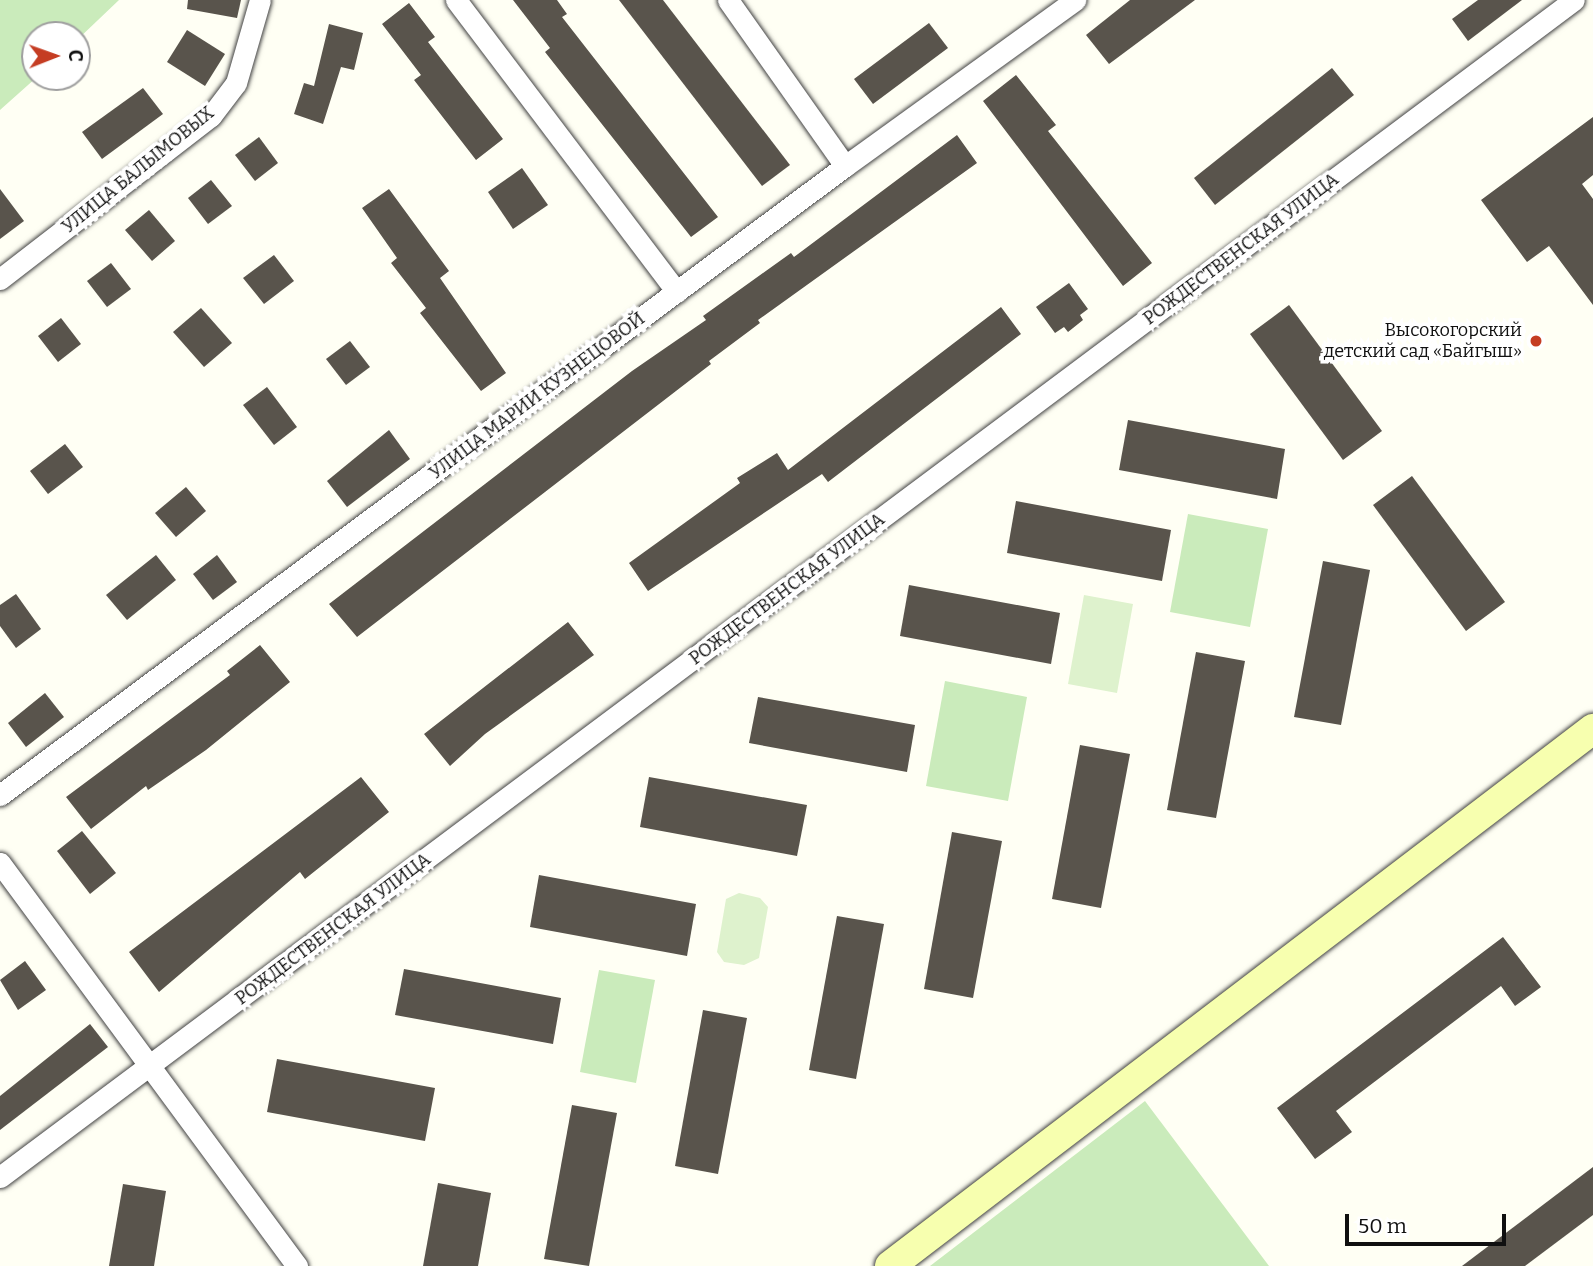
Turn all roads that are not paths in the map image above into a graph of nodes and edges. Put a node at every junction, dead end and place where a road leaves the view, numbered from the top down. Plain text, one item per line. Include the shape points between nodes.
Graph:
1 (260, 0) edge
2 (457, 0) edge
3 (729, 0) edge
4 (1075, 0) edge
5 (1574, 0) edge
6 (845, 166) junction
7 (0, 279) edge
8 (677, 292) junction
9 (1593, 729) edge
10 (0, 795) edge
11 (0, 863) edge
12 (149, 1066) junction
13 (0, 1177) edge
14 (297, 1266) edge
15 (890, 1266) edge

1 - 7 street, УЛИЦА БАЛЫМОВЫХ via 236,83 211,116
2 - 8 street
3 - 6 street
4 - 6 street, УЛИЦА МАРИИ КУЗНЕЦОВОЙ
5 - 12 street, РОЖДЕСТВЕНСКАЯ УЛИЦА
6 - 8 street, УЛИЦА МАРИИ КУЗНЕЦОВОЙ
8 - 10 street, УЛИЦА МАРИИ КУЗНЕЦОВОЙ
9 - 15 street
11 - 12 street
12 - 13 street, РОЖДЕСТВЕНСКАЯ УЛИЦА
12 - 14 street

